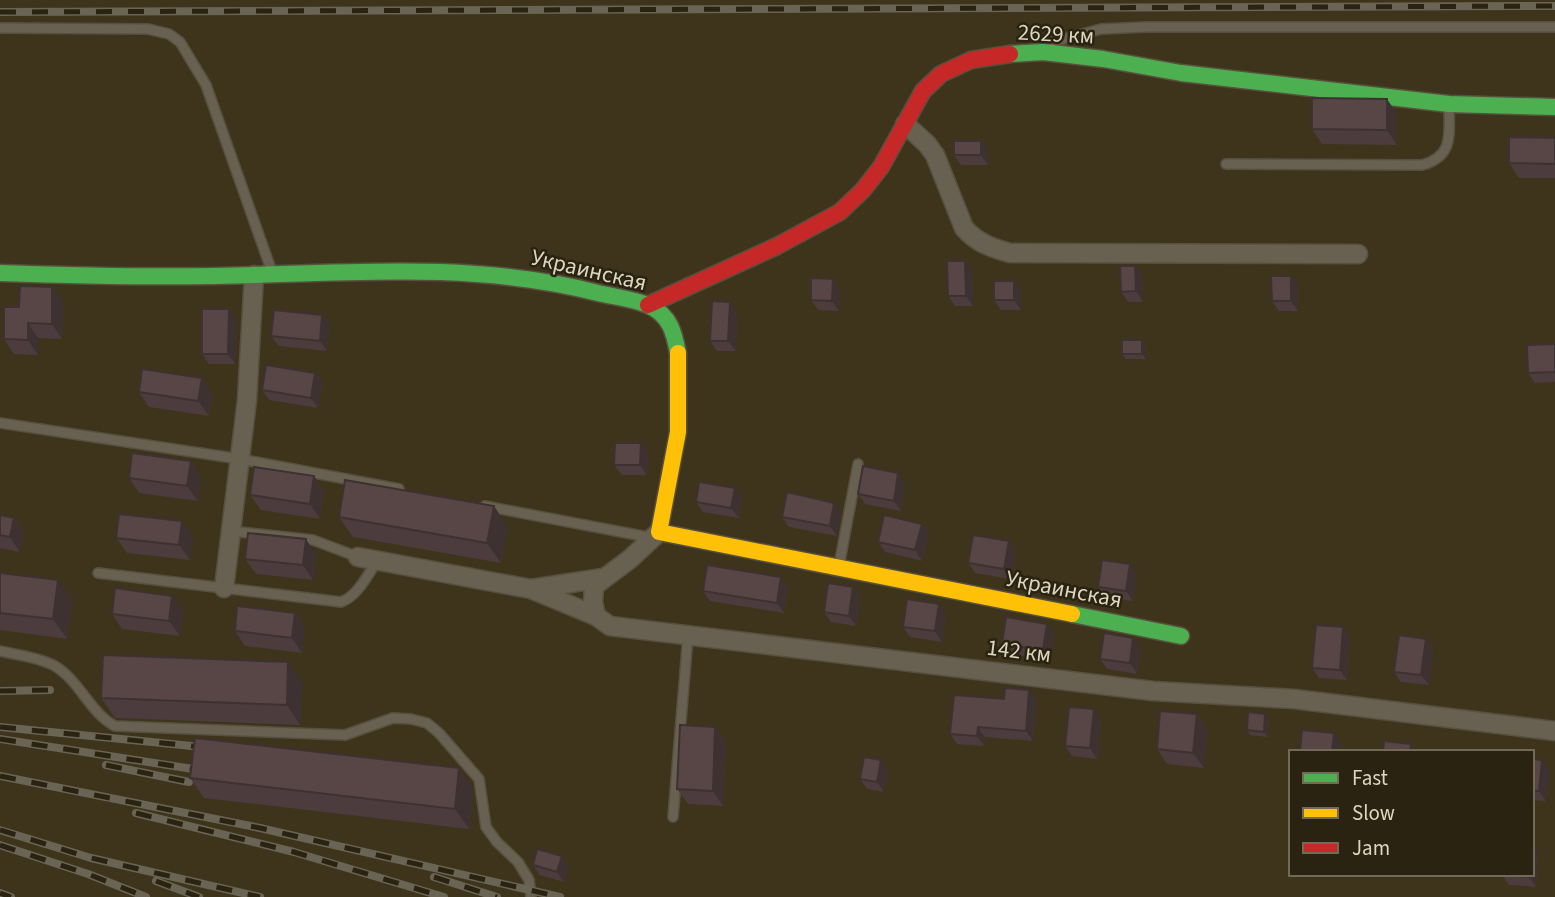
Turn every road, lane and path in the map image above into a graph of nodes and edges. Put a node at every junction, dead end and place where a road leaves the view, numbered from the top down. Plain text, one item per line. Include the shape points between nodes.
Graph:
1 (1555, 27) edge
2 (0, 28) edge
3 (1006, 54) junction
4 (1449, 104) junction
5 (1555, 107) edge
6 (905, 124) junction
7 (1226, 164) dead end
8 (1358, 254) dead end
9 (0, 273) edge
10 (273, 274) junction
11 (254, 275) junction
12 (648, 305) junction
13 (0, 423) edge
14 (240, 459) junction
15 (858, 464) dead end
16 (413, 492) edge
17 (480, 505) edge
18 (231, 531) junction
19 (656, 535) junction
20 (358, 557) joint
21 (377, 561) junction
22 (839, 568) junction
23 (98, 573) dead end
24 (603, 578) junction
25 (224, 588) junction
26 (531, 589) junction
27 (596, 616) junction
28 (688, 636) junction
29 (1181, 636) dead end
30 (0, 651) edge
31 (1555, 731) edge
32 (673, 817) dead end
33 (531, 897) edge

1 - 3 lane via 1101,29
2 - 10 lane via 148,29 180,42 206,85
3 - 4 street, 2629 км via 1091,57 1181,73
3 - 6 street, 2629 км via 971,60 941,74 923,91
4 - 5 street, 2629 км
4 - 7 lane via 1447,149 1441,157 1422,165
6 - 8 street via 935,155 964,228 988,246 1010,253
6 - 12 street, 2629 км via 881,167 840,212
9 - 11 street, Украинская
10 - 11 street, Украинская
10 - 12 street, Украинская via 346,270 496,274 568,285
11 - 14 street
12 - 19 street, Украинская via 672,326 678,353 678,432
13 - 14 lane
14 - 16 lane
14 - 18 street
15 - 22 lane
17 - 19 lane
18 - 20 lane via 313,540
18 - 25 street
19 - 22 street, Украинская
19 - 24 street
20 - 21 street
21 - 25 lane via 355,593 341,601
21 - 26 street
22 - 29 street, Украинская
23 - 25 lane
24 - 26 street
24 - 27 street via 594,586
26 - 27 street, 142 км
27 - 28 street, 142 км via 610,626
28 - 31 street, 142 км via 1153,691 1294,699
28 - 32 lane
30 - 33 lane via 53,665 115,726 345,735 393,718 428,723 479,779 486,827 518,862 529,880

